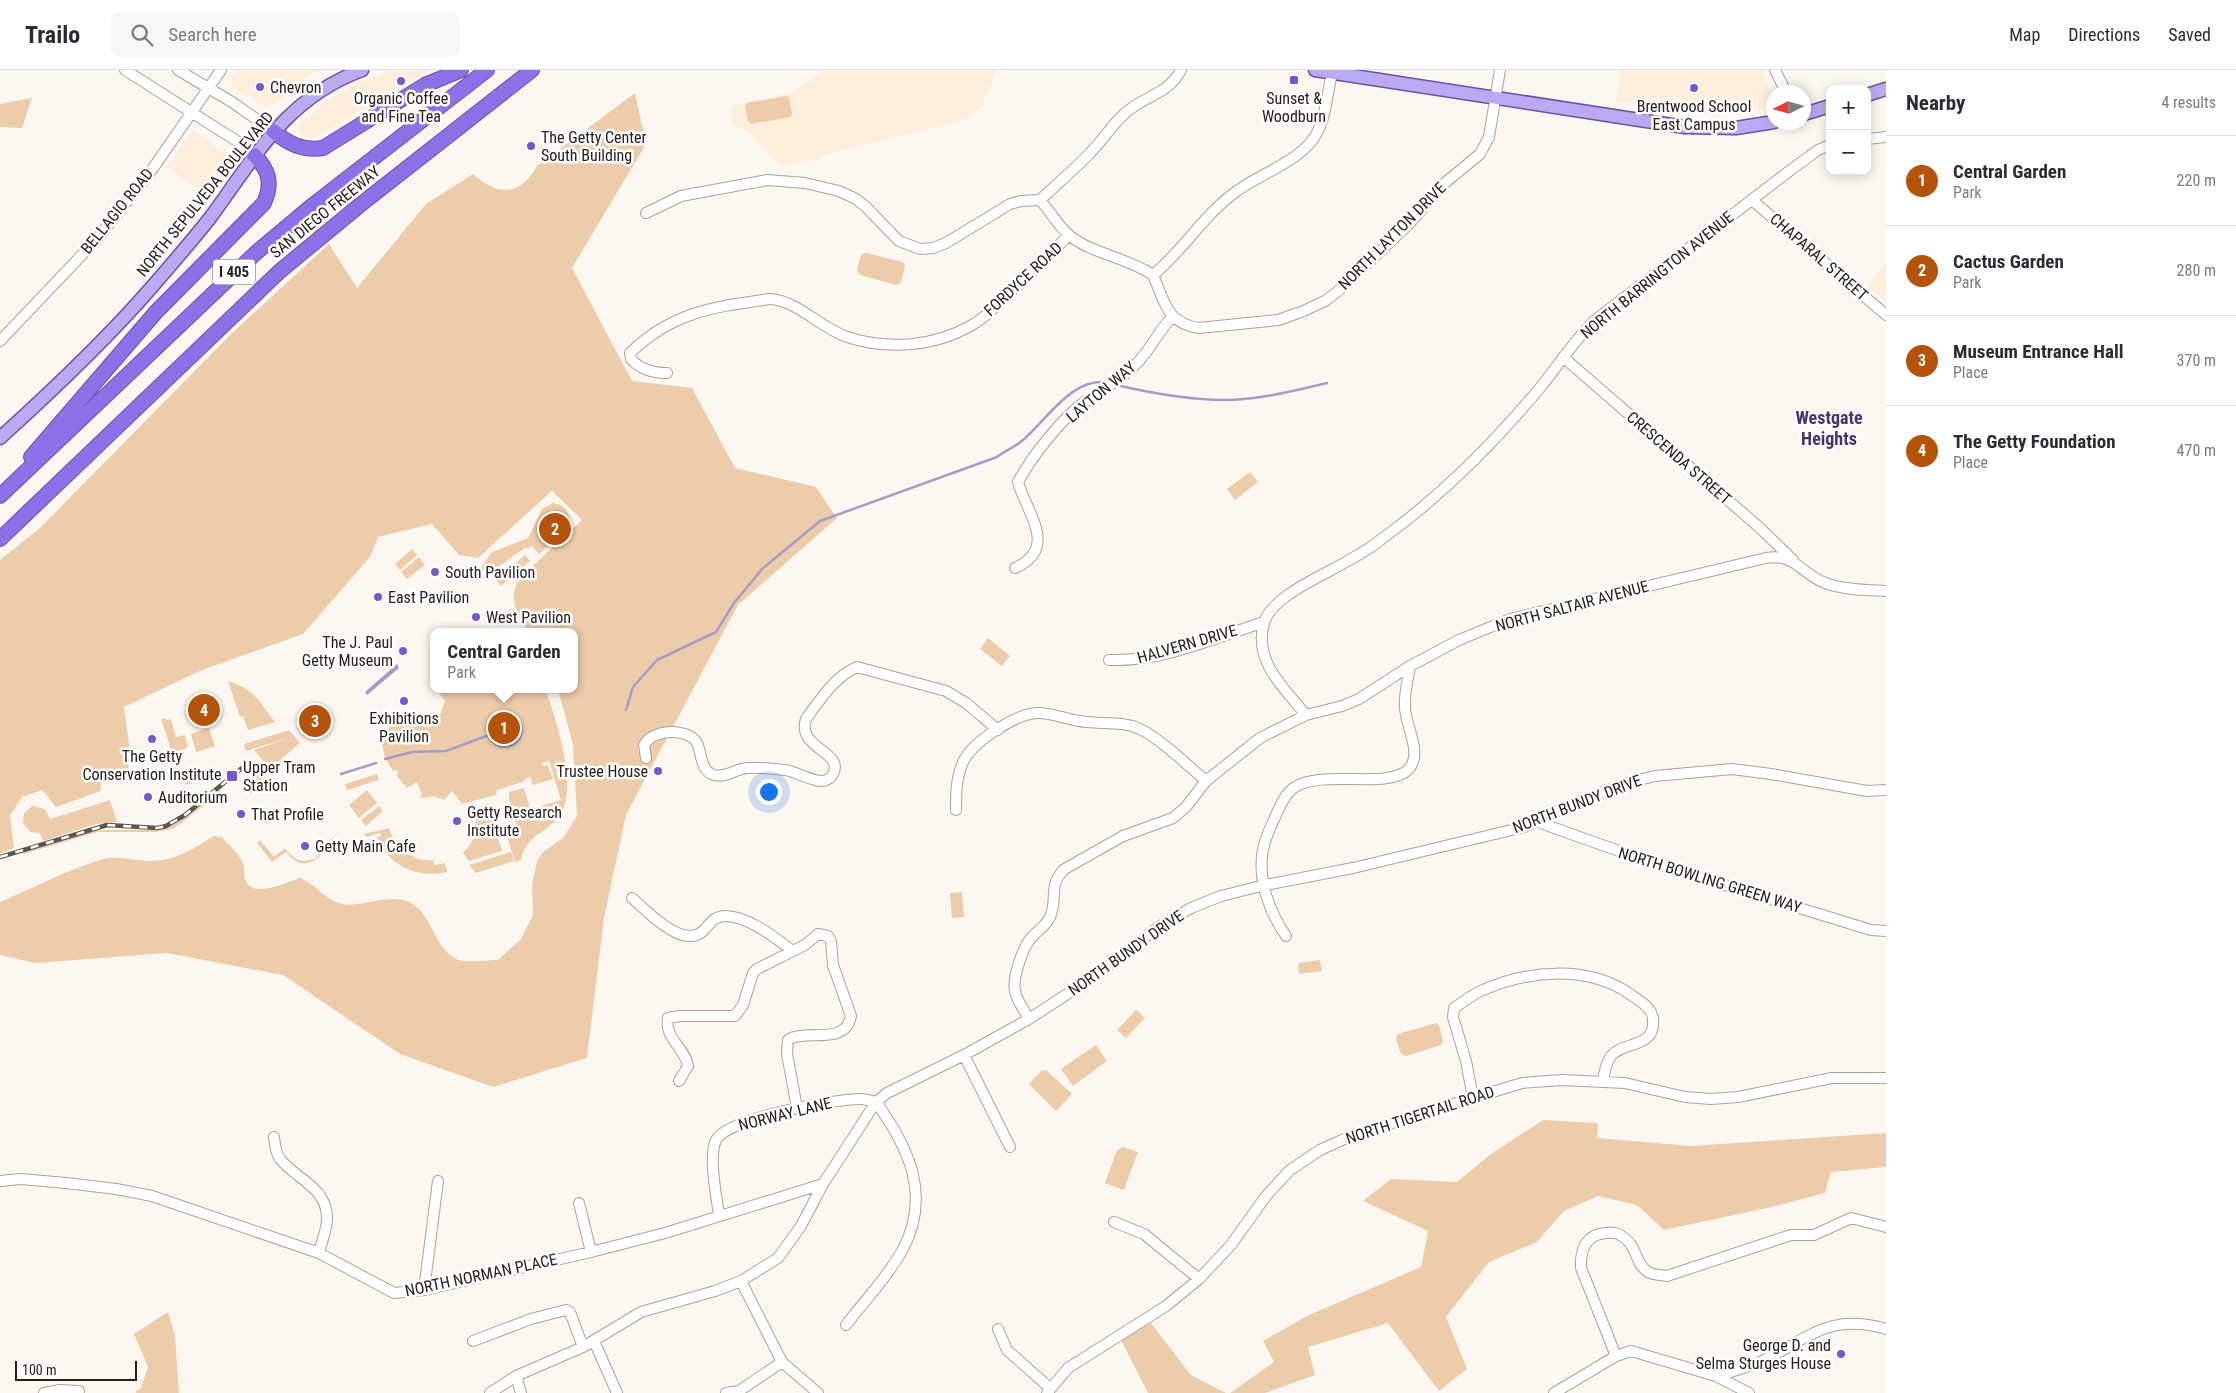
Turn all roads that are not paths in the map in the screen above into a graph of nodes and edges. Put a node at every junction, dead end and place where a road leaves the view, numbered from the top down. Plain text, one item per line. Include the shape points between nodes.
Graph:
1 (125, 70) edge
2 (178, 70) edge
3 (221, 70) edge
4 (362, 70) edge
5 (460, 70) edge
6 (487, 70) edge
7 (519, 70) edge
8 (532, 70) edge
9 (1181, 70) edge
10 (1315, 70) edge
11 (1500, 70) edge
12 (1775, 70) edge
13 (1333, 72) edge
14 (1782, 85) edge
15 (208, 87) junction
16 (1886, 89) edge
17 (1871, 94) edge
18 (1495, 98) junction
19 (1826, 107) edge
20 (191, 111) junction
21 (1811, 112) edge
22 (1766, 123) edge
23 (273, 131) junction
24 (1886, 137) edge
25 (1871, 139) edge
26 (1826, 147) edge
27 (254, 155) junction
28 (1040, 200) junction
29 (1752, 200) junction
30 (646, 214) dead end
31 (1069, 236) junction
32 (1154, 275) junction
33 (1886, 315) edge
34 (1172, 316) junction
35 (0, 341) edge
36 (1563, 357) junction
37 (667, 373) dead end
38 (0, 438) edge
39 (0, 492) edge
40 (0, 496) edge
41 (0, 528) edge
42 (0, 539) edge
43 (1794, 561) junction
44 (1015, 568) dead end
45 (1886, 591) edge
46 (1264, 622) junction
47 (1109, 660) dead end
48 (1410, 666) junction
49 (1306, 715) junction
50 (998, 730) junction
51 (646, 758) dead end
52 (1206, 781) junction
53 (1886, 790) edge
54 (956, 810) dead end
55 (1536, 821) junction
56 (1265, 885) junction
57 (632, 898) dead end
58 (1886, 931) edge
59 (1286, 936) dead end
60 (793, 952) junction
61 (1028, 1019) junction
62 (964, 1055) junction
63 (1886, 1078) edge
64 (679, 1081) dead end
65 (1603, 1082) junction
66 (1473, 1098) junction
67 (876, 1102) junction
68 (796, 1108) junction
69 (274, 1136) dead end
70 (1010, 1147) dead end
71 (0, 1181) edge
72 (438, 1181) dead end
73 (822, 1184) junction
74 (579, 1203) dead end
75 (720, 1216) junction
76 (1114, 1222) dead end
77 (1886, 1227) edge
78 (591, 1252) junction
79 (318, 1254) junction
80 (1199, 1279) junction
81 (741, 1281) junction
82 (424, 1290) junction
83 (846, 1325) dead end
84 (998, 1329) dead end
85 (1886, 1329) edge
86 (594, 1340) junction
87 (473, 1341) dead end
88 (583, 1347) junction
89 (1616, 1356) junction
90 (782, 1362) junction
91 (516, 1376) junction
92 (1716, 1376) junction
93 (1567, 1389) edge
94 (1049, 1390) edge
95 (79, 1391) dead end
96 (44, 1393) edge
97 (490, 1393) edge
98 (521, 1393) edge
99 (617, 1393) edge
100 (726, 1393) edge
101 (818, 1393) edge
102 (1554, 1393) edge
103 (1749, 1393) edge

1 - 20 street
2 - 15 street
3 - 15 street, BELLAGIO ROAD
4 - 23 main road, NORTH SEPULVEDA BOULEVARD via 314,95
5 - 23 highway via 424,85 323,148 298,147
6 - 40 highway, SAN DIEGO FREEWAY / I 405 via 258,251
7 - 41 highway via 262,276
8 - 42 highway, SAN DIEGO FREEWAY / I 405 via 280,271
9 - 28 street via 1163,91 1124,114 1091,152
10 - 13 main road
11 - 18 street, NORTH LAYTON DRIVE
12 - 14 street
13 - 18 main road
13 - 32 street via 1316,134 1283,165 1238,190 1215,208
15 - 20 street, BELLAGIO ROAD
15 - 23 street
16 - 17 main road
18 - 22 main road via 1701,128 1736,128
18 - 34 street, NORTH LAYTON DRIVE via 1489,137 1480,154 1446,182 1372,260 1325,300 1278,320 1244,325 1199,328 1187,326
19 - 21 main road
20 - 27 street
20 - 35 street, BELLAGIO ROAD via 149,174 97,239
23 - 27 main road, NORTH SEPULVEDA BOULEVARD
24 - 25 street
26 - 29 street, NORTH BARRINGTON AVENUE
27 - 38 main road, NORTH SEPULVEDA BOULEVARD via 210,217 110,334
27 - 39 highway via 269,177 268,195 258,211 156,312
28 - 30 street via 1010,204 946,243 920,249 899,241 856,199 832,188 805,183 767,180 688,194
28 - 31 street
29 - 33 street, CHAPARAL STREET
29 - 36 street, NORTH BARRINGTON AVENUE via 1594,321
31 - 32 street
31 - 37 street, FORDYCE ROAD via 994,309 972,325 940,339 895,346 872,344 827,329 788,303 770,299 692,313 652,335 630,353 631,359 640,366 656,373
32 - 34 street via 1163,303
34 - 44 street, LAYTON WAY via 1138,362 1117,382 1085,401 1022,473 1018,482 1038,530 1038,543 1028,562
36 - 43 street, CRESCENDA STREET
36 - 46 street, NORTH BARRINGTON AVENUE via 1513,419 1462,472 1383,538 1283,599
43 - 45 street via 1827,584
43 - 48 street, NORTH SALTAIR AVENUE via 1766,558 1510,619 1459,640
46 - 47 street, HALVERN DRIVE via 1174,651 1126,661
46 - 49 street via 1261,638 1267,666
48 - 49 street, NORTH SALTAIR AVENUE via 1358,699
48 - 56 street via 1404,705 1414,745 1410,768 1400,776 1387,779 1333,779 1294,787 1282,801 1262,851
49 - 52 street, NORTH SALTAIR AVENUE via 1260,738
50 - 51 street via 961,699 946,691 857,667 834,683 804,725 804,733 809,740 833,761 833,775 828,779 821,781 792,771 753,768 719,776 711,774 702,763 698,745 685,734 651,738 644,745
50 - 52 street via 1016,719 1040,713 1073,721 1124,724 1152,737
50 - 54 street via 964,760 956,791
52 - 61 street, NORTH SALTAIR AVENUE via 1173,818 1124,836 1063,870 1056,878 1049,919 1027,942 1016,976 1015,992
53 - 55 street, NORTH BUNDY DRIVE via 1867,791 1732,770 1664,775 1623,784
55 - 56 street, NORTH BUNDY DRIVE via 1524,827 1354,868
55 - 58 street, NORTH BOWLING GREEN WAY via 1590,842 1774,900 1871,930
56 - 59 street via 1270,908
56 - 61 street, NORTH BUNDY DRIVE via 1221,896 1191,908 1157,928 1098,974
57 - 60 street via 668,928 685,937 695,936 715,918 725,916 751,924
60 - 64 street via 753,973 743,1005 735,1016 668,1018 667,1032 687,1059 688,1066
60 - 68 street via 813,936 824,934 831,941 833,965 851,1016 850,1024 832,1035 801,1035 788,1040 787,1054
61 - 62 street, NORTH BUNDY DRIVE
62 - 67 street, NORTH BUNDY DRIVE via 887,1093
62 - 70 street
63 - 65 street, NORTH TIGERTAIL ROAD via 1832,1078 1711,1100 1625,1083
65 - 66 street, NORTH TIGERTAIL ROAD via 1562,1080 1522,1083
65 - 66 street via 1611,1055 1643,1042 1650,1032 1653,1019 1648,1007 1624,990 1582,976 1534,974 1482,990 1454,1008 1453,1017
66 - 80 street, NORTH TIGERTAIL ROAD via 1353,1135 1320,1150 1290,1170 1266,1196 1231,1246
67 - 68 street, NORWAY LANE via 863,1098
67 - 73 street, NORTH BUNDY DRIVE
67 - 83 street via 904,1144 912,1167 916,1192 914,1215 902,1250
68 - 75 street, NORWAY LANE via 720,1133 713,1154
69 - 79 street via 279,1158 318,1192 325,1206 327,1220
71 - 79 street, NORTH NORMAN PLACE via 21,1179 66,1183 152,1196
72 - 82 street
73 - 75 street, NORTH NORMAN PLACE
73 - 81 street, NORTH BUNDY DRIVE via 800,1226 778,1258
74 - 78 street
75 - 78 street, NORTH NORMAN PLACE
76 - 80 street via 1144,1234
77 - 89 street via 1851,1218 1814,1235 1790,1235 1667,1276 1649,1273 1639,1262 1630,1241 1615,1232 1598,1233 1586,1241 1580,1254 1581,1268
78 - 82 street, NORTH NORMAN PLACE
79 - 82 street, NORTH NORMAN PLACE via 394,1293
80 - 94 street, NORTH TIGERTAIL ROAD via 1166,1306 1068,1368
81 - 86 street, NORTH BUNDY DRIVE via 641,1312
81 - 90 street
84 - 94 street via 1007,1350
85 - 92 street via 1860,1323 1837,1323 1759,1363
86 - 88 street, NORTH BUNDY DRIVE
86 - 99 street
87 - 88 street via 530,1319 566,1310 570,1312
88 - 91 street, NORTH BUNDY DRIVE
89 - 92 street via 1631,1351
89 - 93 street
90 - 100 street via 739,1391
90 - 101 street
91 - 97 street, NORTH BUNDY DRIVE
91 - 98 street
92 - 103 street
93 - 102 street
95 - 96 street

